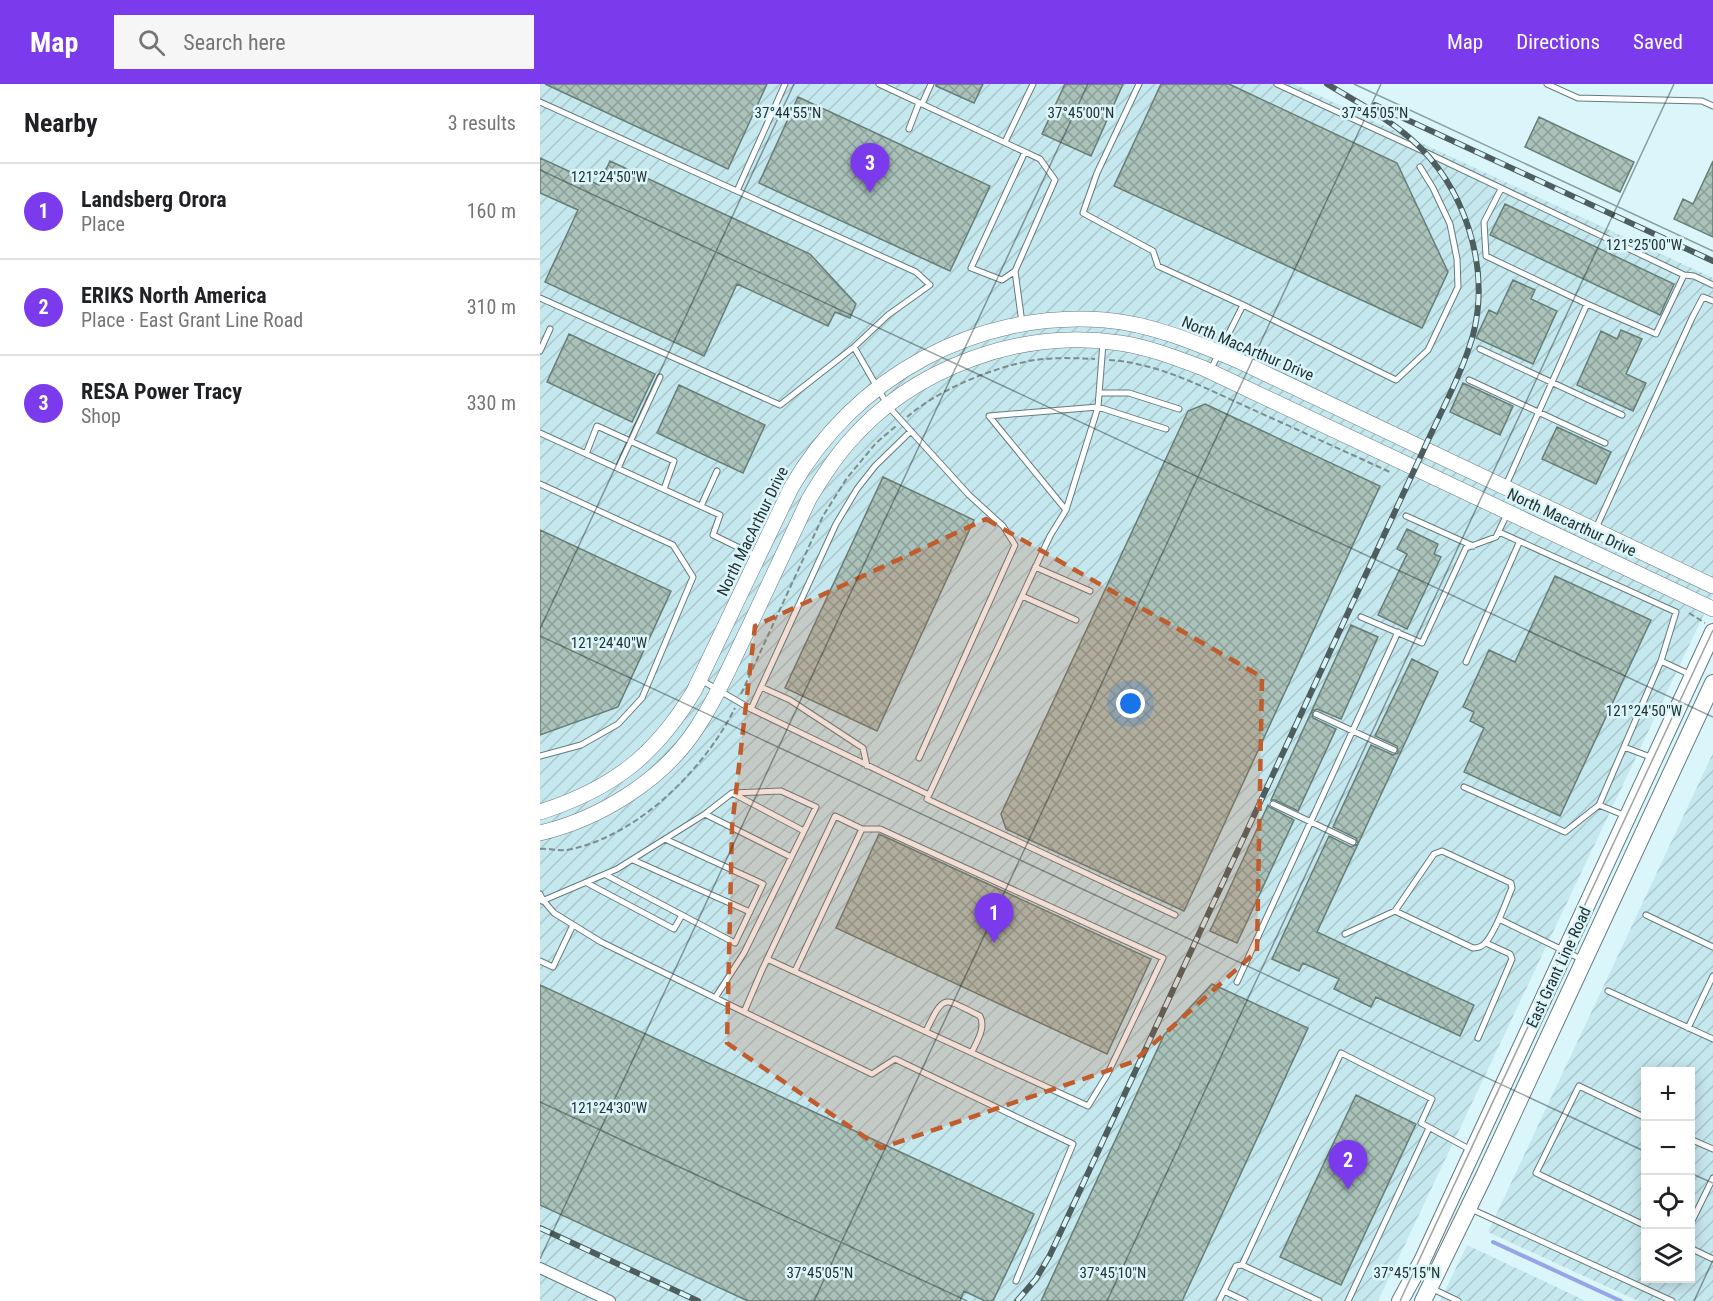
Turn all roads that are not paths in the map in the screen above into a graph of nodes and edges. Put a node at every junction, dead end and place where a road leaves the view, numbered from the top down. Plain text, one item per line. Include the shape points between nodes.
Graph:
1 (785, 84) edge
2 (879, 84) edge
3 (931, 84) edge
4 (1033, 84) edge
5 (1139, 84) edge
6 (1276, 84) edge
7 (1546, 84) edge
8 (540, 102) edge
9 (921, 103) junction
10 (1713, 106) edge
11 (909, 129) dead end
12 (1005, 142) junction
13 (1025, 152) junction
14 (1420, 167) dead end
15 (1501, 189) junction
16 (737, 191) junction
17 (1015, 271) junction
18 (1684, 275) junction
19 (1713, 285) edge
20 (540, 298) edge
21 (1713, 301) edge
22 (1587, 304) junction
23 (1243, 305) junction
24 (1023, 324) junction
25 (550, 329) dead end
26 (1103, 342) junction
27 (854, 347) junction
28 (1480, 349) dead end
29 (540, 351) edge
30 (1220, 353) junction
31 (1210, 371) junction
32 (660, 377) dead end
33 (1469, 380) dead end
34 (1551, 383) junction
35 (879, 387) junction
36 (1099, 393) junction
37 (888, 406) junction
38 (1098, 407) junction
39 (1179, 409) dead end
40 (1539, 411) junction
41 (1622, 415) dead end
42 (1166, 429) dead end
43 (911, 431) junction
44 (540, 433) edge
45 (630, 442) junction
46 (1605, 443) dead end
47 (586, 454) junction
48 (618, 468) junction
49 (717, 471) dead end
50 (540, 483) edge
51 (1509, 488) junction
52 (664, 489) junction
53 (701, 506) junction
54 (1066, 510) junction
55 (1508, 512) junction
56 (1407, 516) dead end
57 (1595, 530) junction
58 (1498, 532) junction
59 (1519, 543) junction
60 (1473, 546) junction
61 (758, 557) junction
62 (1035, 567) junction
63 (1713, 586) edge
64 (1090, 591) dead end
65 (1022, 596) junction
66 (1713, 609) edge
67 (1362, 617) dead end
68 (1076, 620) dead end
69 (1398, 632) junction
70 (1713, 632) edge
71 (1661, 661) junction
72 (1466, 662) dead end
73 (1693, 675) junction
74 (700, 679) junction
75 (1713, 683) edge
76 (761, 687) junction
77 (719, 690) junction
78 (751, 709) junction
79 (1316, 714) dead end
80 (1352, 732) junction
81 (1624, 747) junction
82 (1394, 750) dead end
83 (540, 756) edge
84 (919, 758) dead end
85 (1655, 759) junction
86 (867, 766) junction
87 (1464, 787) dead end
88 (732, 793) junction
89 (929, 795) junction
90 (1273, 804) dead end
91 (1599, 805) junction
92 (540, 812) edge
93 (705, 814) junction
94 (1628, 817) junction
95 (1311, 822) junction
96 (862, 830) junction
97 (804, 831) junction
98 (540, 833) edge
99 (665, 839) junction
100 (1353, 842) dead end
101 (791, 857) junction
102 (633, 860) junction
103 (606, 874) junction
104 (588, 883) junction
105 (541, 899) edge
106 (1395, 911) junction
107 (750, 912) junction
108 (682, 915) junction
109 (1175, 915) dead end
110 (1646, 915) dead end
111 (1499, 919) junction
112 (573, 925) junction
113 (1345, 934) dead end
114 (1486, 943) junction
115 (1713, 947) edge
116 (1565, 952) junction
117 (767, 959) junction
118 (1584, 960) junction
119 (540, 961) edge
120 (795, 970) junction
121 (1713, 976) edge
122 (1237, 982) dead end
123 (1608, 991) dead end
124 (715, 998) junction
125 (744, 1012) junction
126 (1688, 1028) junction
127 (926, 1031) junction
128 (1478, 1038) dead end
129 (1713, 1039) edge
130 (972, 1052) junction
131 (1641, 1116) edge
132 (1429, 1128) junction
133 (1695, 1141) edge
134 (1713, 1149) edge
135 (1473, 1151) junction
136 (1713, 1178) edge
137 (1468, 1208) junction
138 (1695, 1215) edge
139 (1641, 1224) edge
140 (1695, 1250) edge
141 (1713, 1259) edge
142 (1242, 1265) junction
143 (540, 1268) edge
144 (1016, 1281) dead end
145 (1224, 1291) junction
146 (1426, 1294) edge
147 (610, 1301) edge
148 (1219, 1301) edge
149 (1245, 1301) edge
150 (1319, 1301) edge
151 (1348, 1301) edge
152 (1400, 1301) edge
153 (1458, 1301) edge
154 (1672, 1301) edge

1 - 16 lane
2 - 9 lane
3 - 9 lane
4 - 12 lane
5 - 23 lane via 1097,173 1083,213 1153,251 1158,266
6 - 15 lane
7 - 10 lane via 1578,98 1702,101
8 - 16 lane
9 - 11 lane
9 - 12 lane
12 - 13 lane
13 - 17 lane via 1040,159 1055,180
13 - 17 lane via 970,268 1002,280
14 - 23 lane via 1450,224 1458,287 1428,350 1396,380
15 - 18 lane
15 - 22 lane via 1484,222 1486,255
16 - 27 lane via 916,272 930,285 888,315
17 - 24 lane
18 - 19 lane
18 - 22 lane via 1656,334
20 - 27 lane via 780,405
21 - 57 lane via 1703,297 1692,318
22 - 34 lane
23 - 30 lane
24 - 30 main road, North MacArthur Drive via 1066,319 1134,324
24 - 35 main road, North MacArthur Drive via 949,345 912,363
25 - 29 lane
26 - 31 main road via 1164,354
26 - 36 lane
26 - 37 main road via 1046,342 978,357 916,385
27 - 35 lane
28 - 34 lane
30 - 31 lane
30 - 51 main road, North MacArthur Drive
31 - 55 main road, North Macarthur Drive
32 - 45 lane
33 - 40 lane
34 - 40 lane
34 - 41 lane
35 - 37 lane
35 - 61 main road, North MacArthur Drive via 854,407 802,468
36 - 38 lane
36 - 39 lane via 1129,393
37 - 43 lane
37 - 77 main road via 849,442 809,499
38 - 42 lane
38 - 54 lane
38 - 54 lane via 989,416
40 - 46 lane
40 - 51 lane
43 - 76 lane via 875,466 836,524
43 - 84 lane via 1003,526 1015,545
44 - 47 lane
45 - 47 lane via 597,426
45 - 48 lane
45 - 52 lane via 674,461
47 - 48 lane
48 - 52 lane
49 - 53 lane
50 - 83 lane via 673,545 693,577 642,698 618,724 581,745
51 - 57 main road, North Macarthur Drive
52 - 53 lane
53 - 61 lane via 720,515 713,535
54 - 62 lane
55 - 58 lane
55 - 66 main road, North Macarthur Drive
56 - 60 lane
57 - 63 main road, North Macarthur Drive
58 - 59 lane
58 - 60 lane via 1496,537
59 - 71 lane via 1676,612
59 - 72 lane
60 - 69 lane via 1466,548 1422,643
61 - 74 main road, North MacArthur Drive
62 - 64 lane
62 - 65 lane
65 - 68 lane
65 - 89 lane
67 - 69 lane
69 - 80 lane
70 - 73 main road, East Grant Line Road
71 - 73 lane
71 - 81 lane
73 - 85 main road, East Grant Line Road
74 - 77 lane
74 - 92 main road, North MacArthur Drive via 677,720 629,769 568,803
75 - 118 main road, East Grant Line Road
76 - 78 lane
76 - 86 lane via 790,700 863,748
77 - 78 lane
77 - 98 main road via 696,730 653,776 593,815
78 - 86 lane
79 - 80 lane
80 - 82 lane
80 - 95 lane
81 - 85 lane
81 - 91 lane
85 - 94 main road, East Grant Line Road
86 - 89 lane
87 - 91 lane via 1565,832
88 - 93 lane
88 - 97 lane
88 - 97 lane via 781,791 816,807
89 - 109 lane via 927,799
90 - 95 lane
91 - 94 lane
93 - 99 lane
93 - 101 lane
94 - 116 main road, East Grant Line Road
95 - 100 lane
95 - 122 lane
96 - 117 lane via 835,816
96 - 120 lane
96 - 130 lane via 880,829 1163,958 1088,1106
97 - 101 lane
99 - 102 lane
99 - 107 lane via 763,884
101 - 124 lane via 744,953
102 - 103 lane
102 - 107 lane
103 - 104 lane
103 - 108 lane
104 - 105 lane
104 - 108 lane via 674,929
105 - 112 lane
106 - 111 lane via 1434,854 1442,851 1511,884
106 - 113 lane
106 - 114 lane via 1473,948
107 - 108 lane via 735,943
110 - 115 lane
111 - 114 lane
111 - 116 lane
112 - 119 lane via 553,967
112 - 124 lane
114 - 128 lane via 1510,954 1512,959
116 - 118 lane
116 - 135 main road, East Grant Line Road
117 - 120 lane
117 - 125 lane
118 - 137 main road, East Grant Line Road
120 - 127 lane
121 - 126 lane
123 - 126 lane
124 - 125 lane
125 - 144 lane via 872,1074 895,1059 1072,1144
126 - 129 lane
127 - 130 lane
127 - 130 lane via 938,1005 944,1001 960,1006 983,1021
131 - 139 lane via 1579,1086 1536,1173
132 - 135 lane
132 - 142 lane via 1420,1123 1432,1099 1341,1053
132 - 151 lane
133 - 134 lane
135 - 152 main road, East Grant Line Road
136 - 138 lane
137 - 146 main road, East Grant Line Road
137 - 154 lane
140 - 141 lane
142 - 145 lane via 1236,1266
142 - 150 lane
143 - 147 street
145 - 148 lane
145 - 149 lane
146 - 153 lane

